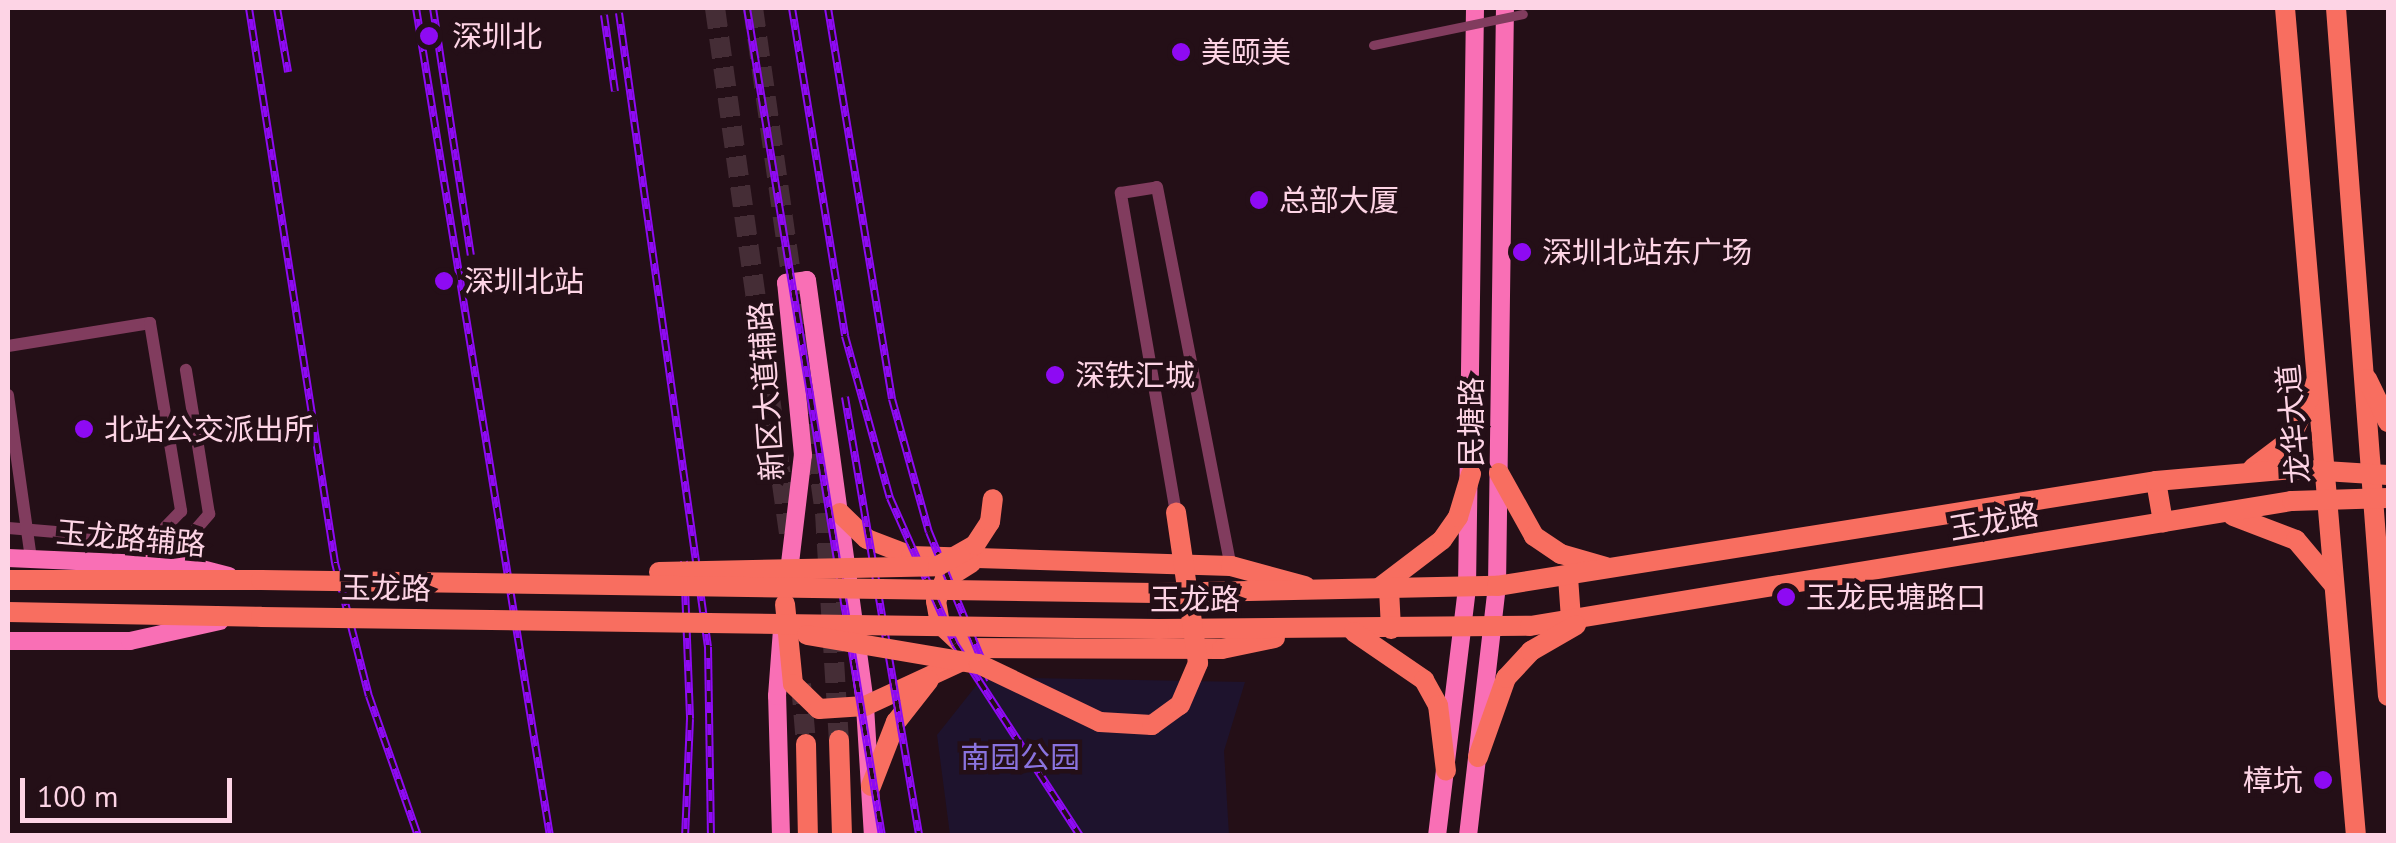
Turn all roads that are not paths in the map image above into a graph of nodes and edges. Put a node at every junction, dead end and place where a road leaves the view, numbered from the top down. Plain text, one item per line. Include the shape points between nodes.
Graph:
1 (1475, 8) edge
2 (1504, 8) edge
3 (2285, 8) edge
4 (2336, 8) edge
5 (1524, 14) dead end
6 (1374, 45) dead end
7 (8, 346) edge
8 (2318, 366) junction
9 (2363, 369) junction
10 (186, 370) dead end
11 (8, 395) edge
12 (2388, 422) edge
13 (2328, 470) junction
14 (2239, 472) junction
15 (1499, 473) junction
16 (1471, 474) junction
17 (2380, 474) edge
18 (2156, 482) junction
19 (2380, 497) edge
20 (2330, 498) junction
21 (993, 499) dead end
22 (1176, 513) joint
23 (840, 514) junction
24 (2221, 514) junction
25 (2163, 522) junction
26 (8, 528) edge
27 (30, 528) junction
28 (139, 538) junction
29 (8, 558) edge
30 (31, 558) junction
31 (976, 562) junction
32 (1232, 566) junction
33 (1618, 569) junction
34 (2388, 574) edge
35 (1568, 577) junction
36 (8, 580) edge
37 (255, 580) junction
38 (516, 583) junction
39 (1497, 586) junction
40 (1466, 588) junction
41 (1383, 589) junction
42 (1322, 590) junction
43 (2337, 591) junction
44 (2381, 598) junction
45 (785, 604) junction
46 (8, 612) edge
47 (1605, 612) junction
48 (250, 616) junction
49 (1571, 619) junction
50 (661, 622) junction
51 (1348, 628) junction
52 (1495, 628) junction
53 (1390, 629) junction
54 (1464, 629) junction
55 (1316, 630) junction
56 (8, 641) edge
57 (988, 651) junction
58 (940, 671) junction
59 (2388, 696) edge
60 (865, 706) junction
61 (839, 740) tunnel mouth
62 (806, 744) tunnel mouth
63 (1478, 757) junction
64 (1446, 772) junction
65 (870, 786) junction
66 (781, 836) edge
67 (808, 836) edge
68 (842, 836) edge
69 (873, 836) edge
70 (1437, 836) edge
71 (1468, 836) edge
72 (2356, 836) edge

1 - 16 main road, 民塘路
2 - 15 main road, 民塘路
3 - 8 main road, 龙华大道
4 - 9 main road
5 - 6 street, bridge
7 - 28 street via 150,323 181,510 160,534
8 - 13 main road, 龙华大道
8 - 14 main road via 2290,440
9 - 12 main road
9 - 17 main road
10 - 28 street via 210,514 191,535
11 - 27 street
13 - 14 main road, 玉龙路
13 - 17 main road, 玉龙路
13 - 20 main road, 龙华大道
14 - 18 main road, 玉龙路
15 - 33 main road via 1522,520 1544,546
15 - 39 main road, 民塘路
16 - 40 main road, 民塘路
16 - 41 main road via 1458,517 1442,540
17 - 19 main road
18 - 25 main road
18 - 33 main road, 玉龙路
19 - 20 main road, 玉龙路
19 - 44 main road
20 - 24 main road, 玉龙路
20 - 43 main road, 龙华大道
21 - 38 main road, bridge via 990,522 974,546 938,566 630,572
22 - 32 street via 1122,193 1157,186
22 - 50 main road, bridge via 1198,663 1180,705 1152,724 1100,722 1012,674 955,658 841,639
23 - 31 main road via 888,550
23 - 45 main road, 新区大道辅路 via 807,280 786,283 803,455
23 - 60 main road, 新区大道辅路
24 - 25 main road, 玉龙路
24 - 43 main road via 2296,540
25 - 47 main road, 玉龙路
26 - 27 street
27 - 28 street
27 - 30 street
29 - 30 main road, 玉龙路辅路
30 - 37 main road, 玉龙路辅路 via 190,566
31 - 32 main road
31 - 57 main road via 945,578 936,613 955,642
32 - 42 main road
33 - 35 main road, 玉龙路
34 - 44 main road
35 - 39 main road, 玉龙路
35 - 49 main road
36 - 37 main road, 玉龙路
37 - 38 main road, 玉龙路, bridge
38 - 42 main road, 玉龙路, bridge
39 - 40 main road, 玉龙路
39 - 52 main road, 民塘路
40 - 41 main road, 玉龙路
40 - 54 main road, 民塘路
41 - 42 main road, 玉龙路
41 - 53 main road
43 - 72 main road, 龙华大道
44 - 59 main road
45 - 60 main road via 789,670 798,693 819,709
45 - 66 main road, 新区大道辅路 via 777,696
46 - 48 main road, 玉龙路
47 - 49 main road, 玉龙路
47 - 63 main road via 1547,640 1518,663 1497,697
48 - 50 main road, 玉龙路, bridge
48 - 56 main road via 130,642
49 - 52 main road, 玉龙路
50 - 55 main road, 玉龙路, bridge
51 - 53 main road, 玉龙路
51 - 55 main road, 玉龙路
51 - 64 main road via 1424,680 1441,717
52 - 54 main road, 玉龙路
52 - 63 main road, 民塘路
53 - 54 main road, 玉龙路
54 - 64 main road, 民塘路
55 - 57 main road via 1222,649
57 - 58 main road
58 - 60 main road
58 - 65 main road via 896,722
60 - 65 main road, 新区大道辅路
61 - 68 main road
62 - 67 main road
63 - 71 main road, 民塘路
64 - 70 main road, 民塘路
65 - 69 main road, 新区大道辅路

